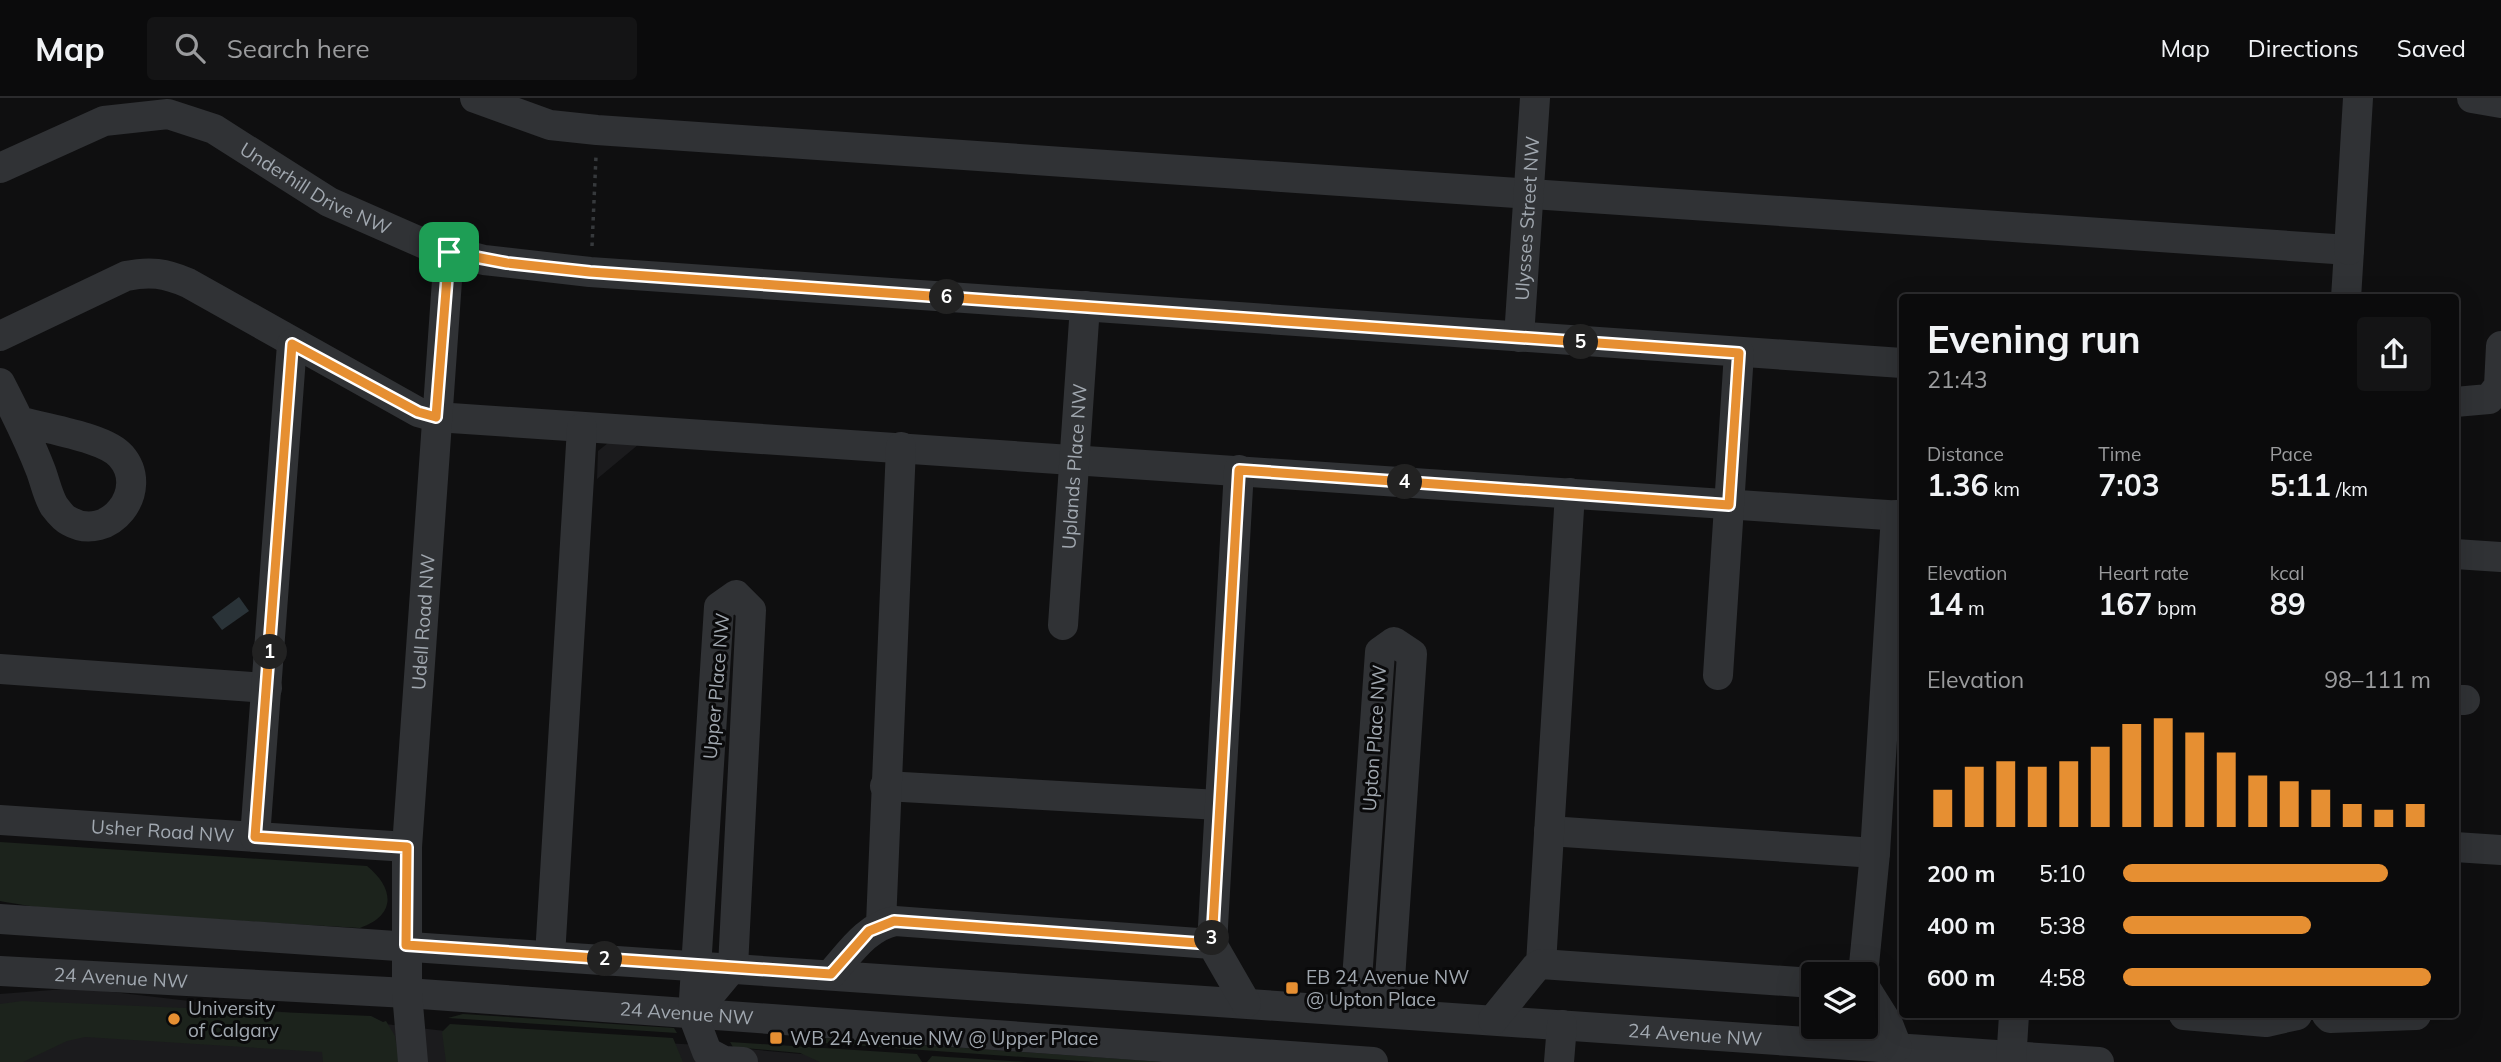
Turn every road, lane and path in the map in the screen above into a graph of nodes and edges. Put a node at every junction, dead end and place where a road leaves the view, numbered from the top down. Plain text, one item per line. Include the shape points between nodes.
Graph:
1 (475, 98) edge
2 (1535, 98) edge
3 (2358, 98) edge
4 (2472, 98) edge
5 (2501, 103) edge
6 (597, 130) junction
7 (0, 169) edge
8 (1527, 192) junction
9 (2349, 250) junction
10 (449, 252) junction
11 (590, 272) junction
12 (2346, 294) edge
13 (1085, 306) junction
14 (0, 336) edge
15 (1519, 337) junction
16 (292, 344) junction
17 (2501, 346) edge
18 (1739, 353) junction
19 (1899, 363) edge
20 (0, 383) edge
21 (2459, 402) edge
22 (436, 417) junction
23 (20, 421) dead end
24 (582, 428) junction
25 (901, 447) junction
26 (1074, 458) junction
27 (1239, 470) junction
28 (1570, 494) junction
29 (1729, 505) junction
30 (1899, 515) edge
31 (2459, 554) edge
32 (2501, 557) edge
33 (1063, 625) dead end
34 (0, 669) edge
35 (1718, 675) dead end
36 (267, 688) junction
37 (885, 786) junction
38 (1219, 805) junction
39 (0, 820) edge
40 (1549, 831) junction
41 (255, 837) junction
42 (2459, 846) edge
43 (407, 847) junction
44 (2501, 850) edge
45 (1875, 853) junction
46 (0, 910) edge
47 (0, 919) edge
48 (74, 922) junction
49 (881, 924) junction
50 (1212, 944) junction
51 (406, 945) junction
52 (550, 956) junction
53 (1864, 962) edge
54 (1541, 964) junction
55 (698, 965) junction
56 (733, 967) junction
57 (0, 971) edge
58 (831, 974) junction
59 (67, 975) junction
60 (1801, 982) edge
61 (0, 992) edge
62 (407, 993) junction
63 (1245, 1003) junction
64 (1371, 1007) junction
65 (1878, 1008) edge
66 (693, 1015) junction
67 (2014, 1018) edge
68 (2219, 1018) edge
69 (2284, 1018) edge
70 (1493, 1020) junction
71 (1562, 1025) junction
72 (1897, 1047) junction
73 (2011, 1059) edge
74 (413, 1062) edge
75 (730, 1062) edge
76 (1371, 1062) edge
77 (1559, 1062) edge
78 (2099, 1062) edge

1 - 6 street via 550,125
2 - 8 street, Ulysses Street NW
3 - 9 street
4 - 5 street
6 - 8 street
6 - 11 path
7 - 10 street, Underhill Drive NW via 104,121 168,114 215,129 330,202
8 - 9 street
8 - 15 street, Ulysses Street NW
9 - 12 street
10 - 11 street, Underhill Drive NW
10 - 22 street, Udell Road NW
11 - 13 street, Underhill Drive NW
13 - 15 street, Underhill Drive NW
13 - 26 street, Uplands Place NW
14 - 16 street via 126,276 147,271 188,283
15 - 18 street, Underhill Drive NW
16 - 22 street via 418,412
16 - 36 street
17 - 21 street via 2498,386 2489,399
18 - 19 street, Underhill Drive NW
18 - 29 street
20 - 23 street
22 - 24 street
22 - 43 street, Udell Road NW
24 - 25 street
24 - 52 street
25 - 26 street
25 - 37 street
26 - 27 street
26 - 33 street, Uplands Place NW
27 - 28 street
27 - 38 street
28 - 29 street
28 - 40 street
29 - 30 street
29 - 35 street
30 - 45 street
31 - 32 street
34 - 36 street
36 - 41 street
37 - 38 street
37 - 49 street
38 - 50 street
39 - 41 street, Usher Road NW
40 - 45 street
40 - 54 street
41 - 43 street, Usher Road NW
42 - 44 street
43 - 51 street, Udell Road NW
45 - 53 street
46 - 48 street
47 - 48 street, 24 Avenue NW
48 - 51 street, 24 Avenue NW
49 - 50 street via 894,921
49 - 58 street via 869,931
50 - 63 street
51 - 52 street, 24 Avenue NW
51 - 62 street, Udell Road NW
52 - 55 street, 24 Avenue NW
54 - 60 street
54 - 70 street
55 - 56 street, 24 Avenue NW
55 - 56 street, Upper Place NW via 719,607 736,595 751,610
55 - 66 street, Upper Place NW
56 - 58 street, 24 Avenue NW
56 - 66 street
57 - 59 street, 24 Avenue NW
58 - 63 street, 24 Avenue NW
59 - 61 street
59 - 62 street, 24 Avenue NW
62 - 66 street, 24 Avenue NW
62 - 74 street, Udell Road NW
63 - 64 street, 24 Avenue NW
64 - 64 street, Upton Place NW via 1389,994 1412,654 1394,642 1380,652 1356,994
64 - 70 street, 24 Avenue NW
64 - 76 street
65 - 72 street
66 - 75 street via 707,1052
66 - 76 street, 24 Avenue NW
67 - 73 street
68 - 69 street via 2266,1022
70 - 71 street, 24 Avenue NW
71 - 72 street, 24 Avenue NW
71 - 77 street
72 - 73 street, 24 Avenue NW
73 - 78 street, 24 Avenue NW

